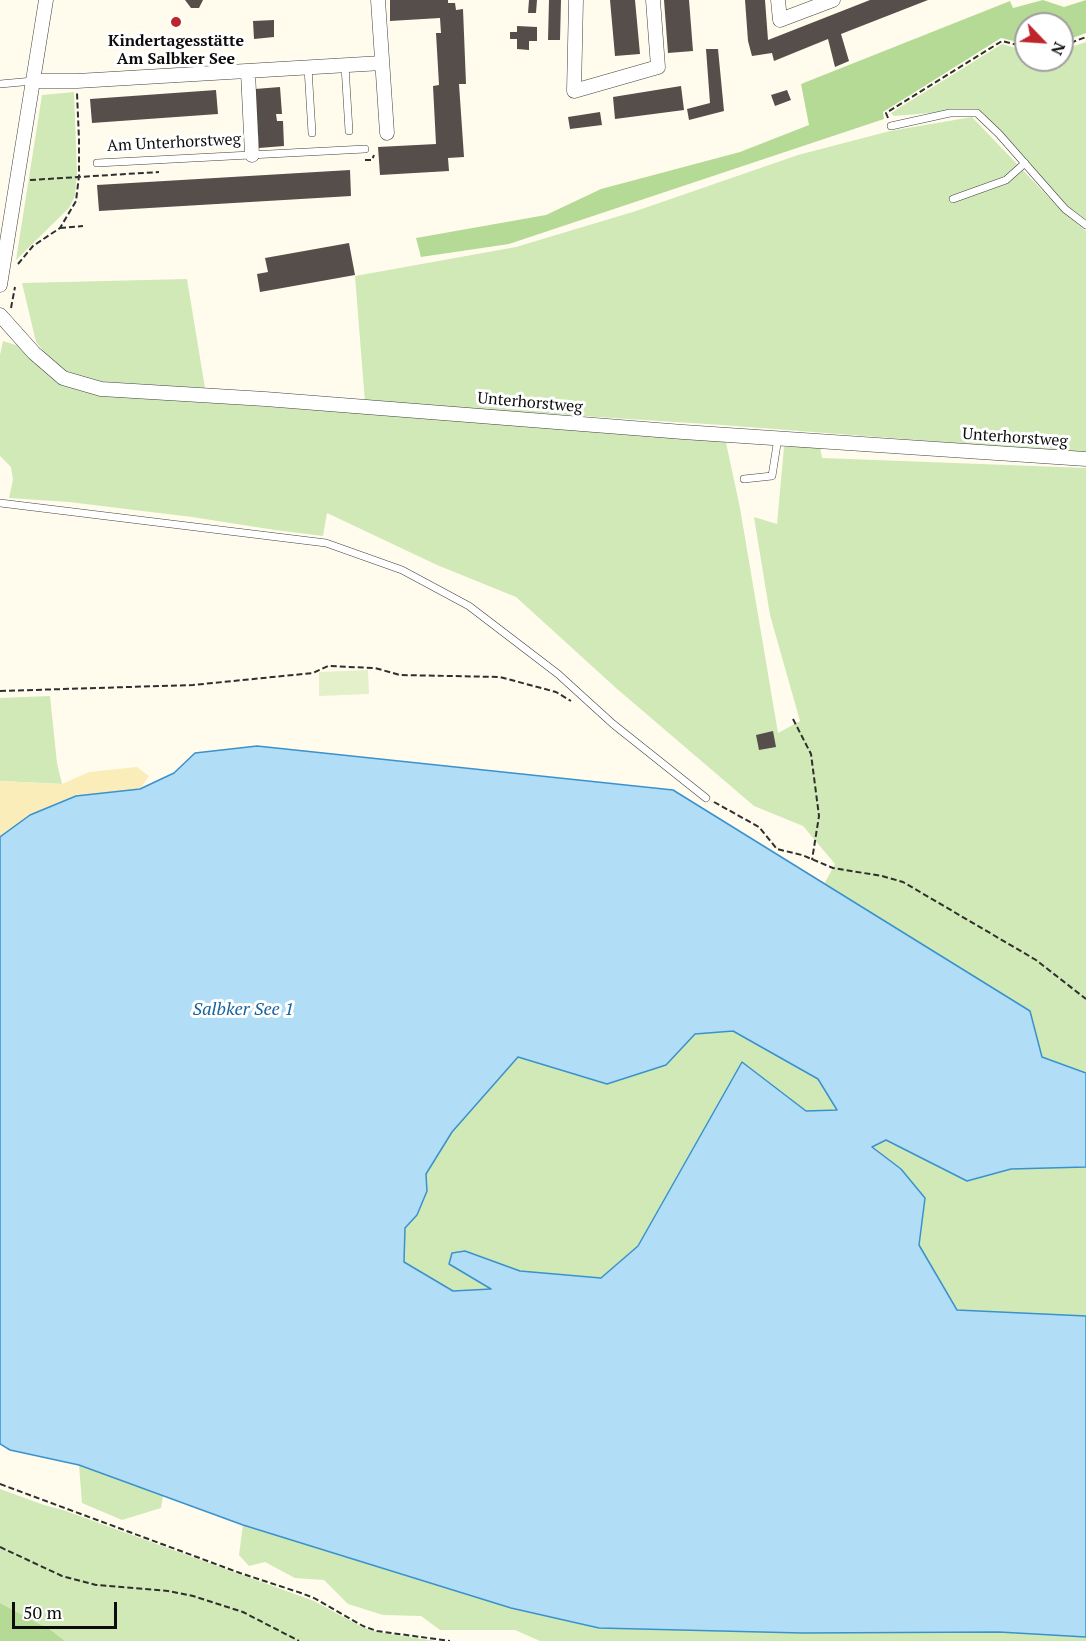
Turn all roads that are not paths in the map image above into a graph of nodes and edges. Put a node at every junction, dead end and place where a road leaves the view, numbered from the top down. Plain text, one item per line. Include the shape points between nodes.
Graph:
1 (46, 0) edge
2 (378, 0) edge
3 (576, 0) edge
4 (653, 0) edge
5 (778, 0) edge
6 (833, 0) edge
7 (382, 63) junction
8 (345, 66) junction
9 (308, 68) junction
10 (248, 72) junction
11 (33, 81) junction
12 (0, 84) edge
13 (891, 126) road end
14 (349, 131) dead end
15 (312, 133) dead end
16 (387, 133) dead end
17 (366, 149) dead end
18 (252, 155) junction
19 (1025, 163) junction
20 (97, 164) dead end
21 (953, 200) dead end
22 (1086, 225) edge
23 (0, 285) edge
24 (4, 319) edge
25 (778, 438) junction
26 (1086, 459) edge
27 (744, 479) dead end
28 (0, 503) edge
29 (706, 798) road end

1 - 11 street
2 - 7 street
3 - 4 street via 574,91 658,67
5 - 6 street via 780,20
7 - 8 street
7 - 16 street
8 - 9 street
8 - 14 lane
9 - 10 street
9 - 15 lane
10 - 11 street
10 - 18 street, Am Unterhorstweg
11 - 12 lane
11 - 23 street
13 - 19 lane via 950,113 977,113
17 - 18 lane, Am Unterhorstweg
18 - 20 lane, Am Unterhorstweg
19 - 21 lane via 1006,180
19 - 22 lane via 1065,209
24 - 25 street, Unterhorstweg via 63,378 100,389
25 - 26 street, Unterhorstweg
25 - 27 lane via 772,476
28 - 29 lane via 326,543 402,570 469,606 558,674 613,724

